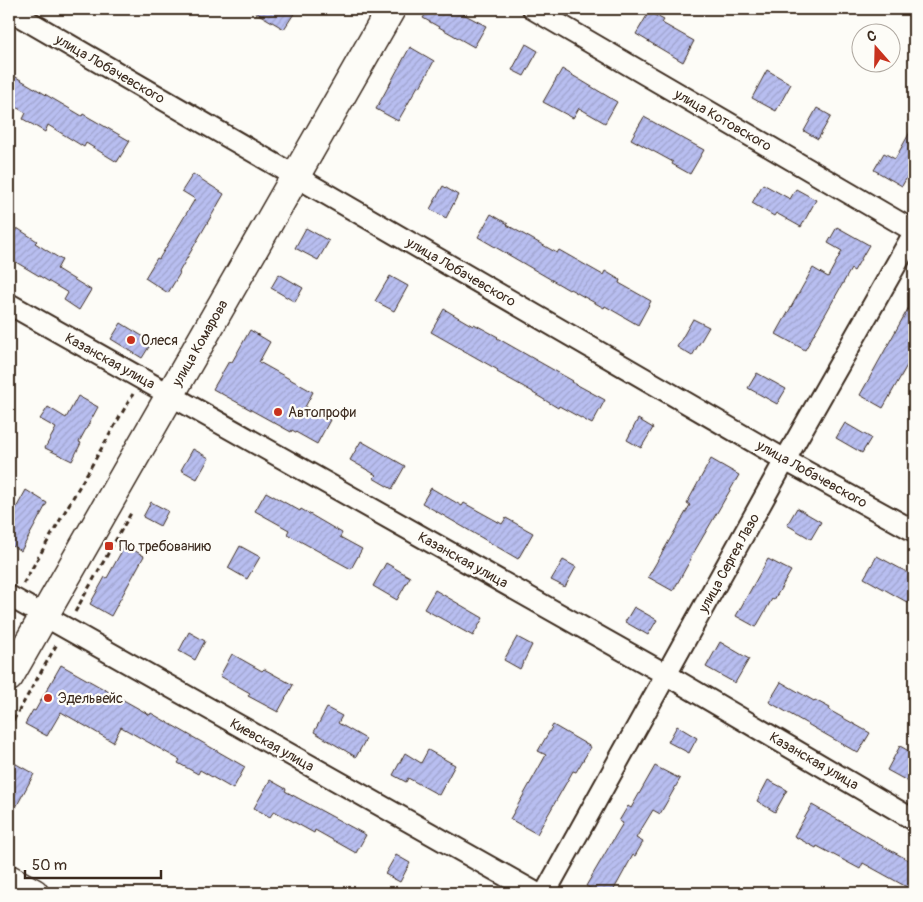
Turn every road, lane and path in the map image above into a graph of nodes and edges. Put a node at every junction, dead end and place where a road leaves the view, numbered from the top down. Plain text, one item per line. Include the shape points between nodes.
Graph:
1 (391, 9) edge
2 (533, 9) edge
3 (9, 10) edge
4 (296, 176) junction
5 (914, 232) edge
6 (9, 304) edge
7 (142, 379) junction
8 (170, 395) junction
9 (785, 460) junction
10 (133, 509) dead end
11 (914, 531) edge
12 (12, 598) edge
13 (54, 622) junction
14 (667, 676) junction
15 (9, 677) edge
16 (9, 728) edge
17 (914, 820) edge
18 (9, 879) edge
19 (34, 893) edge
20 (536, 893) edge
21 (545, 893) edge

1 - 4 main road, улица Комарова
2 - 5 street, улица Котовского
3 - 4 street, улица Лобачевского
4 - 8 main road, улица Комарова
4 - 9 street, улица Лобачевского
5 - 9 street, улица Сергея Лазо
6 - 7 street, Казанская улица
7 - 8 street, Казанская улица
7 - 12 path
8 - 13 main road, улица Комарова
8 - 14 street, Казанская улица
9 - 11 street, улица Лобачевского
9 - 14 street, улица Сергея Лазо
10 - 13 path
12 - 13 street, Киевская улица
13 - 15 main road, улица Комарова
13 - 16 path
13 - 20 street, Киевская улица
14 - 17 street, Казанская улица
14 - 21 street, улица Сергея Лазо
18 - 19 main road

